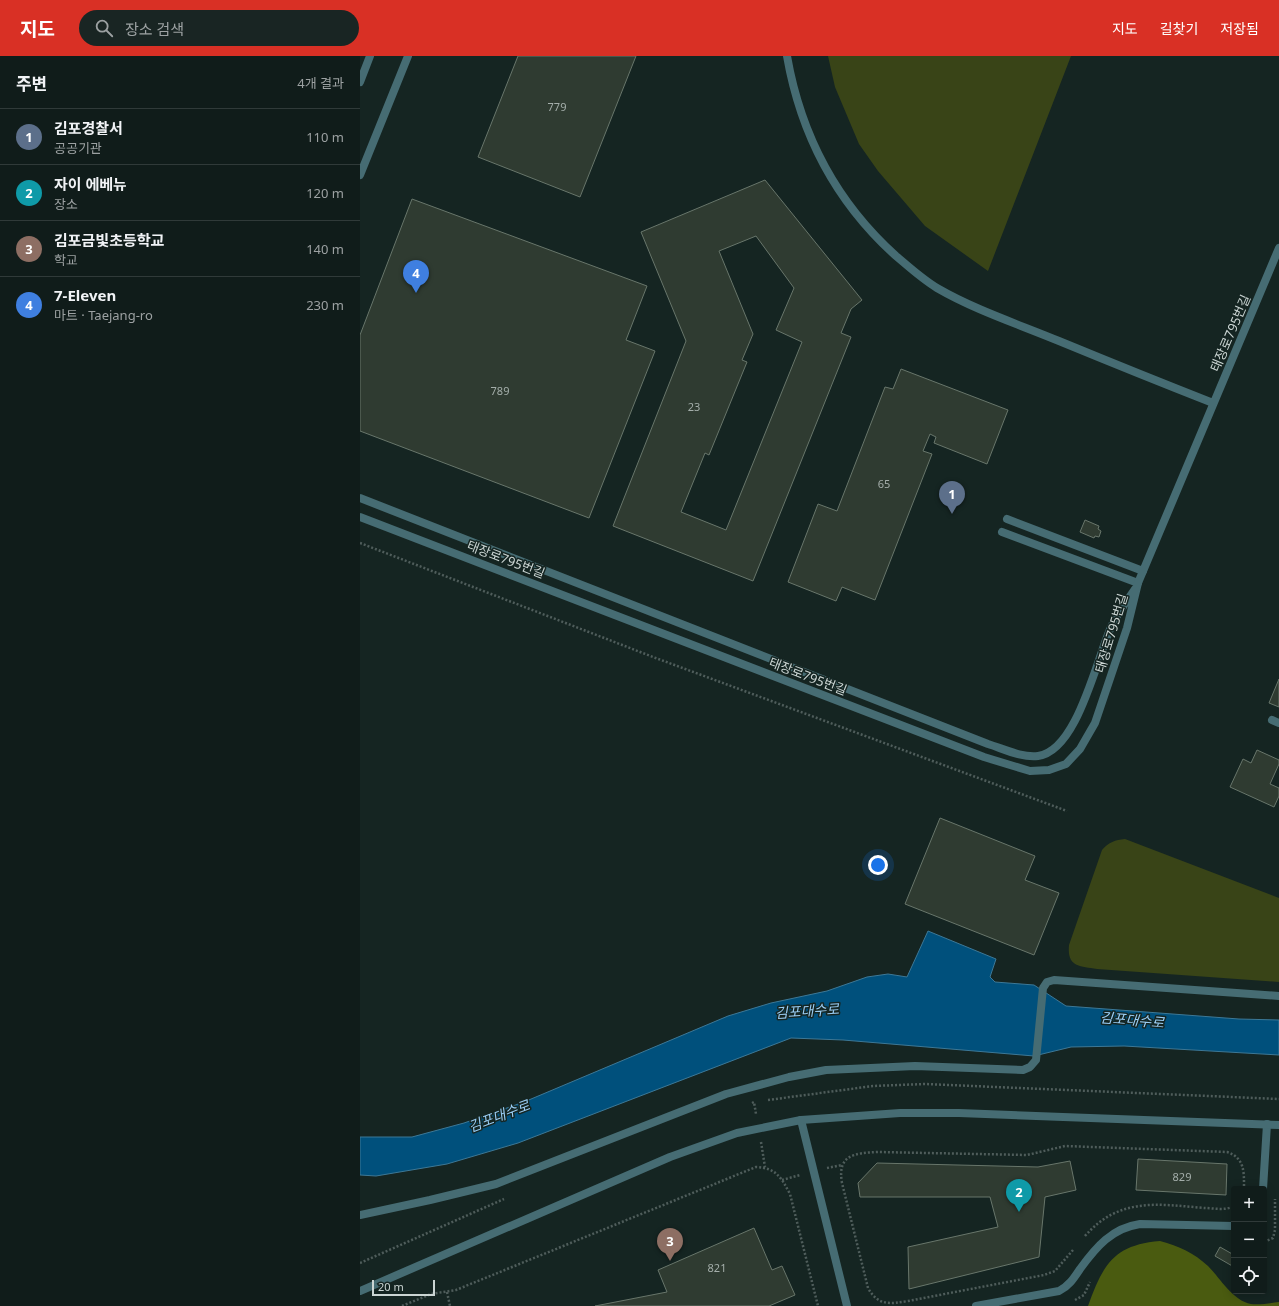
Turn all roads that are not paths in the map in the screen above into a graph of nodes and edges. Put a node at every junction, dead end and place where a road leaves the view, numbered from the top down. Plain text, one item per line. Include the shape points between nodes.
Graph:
1 (370, 56) edge
2 (408, 56) edge
3 (787, 56) edge
4 (360, 82) edge
5 (360, 175) edge
6 (1279, 248) edge
7 (1213, 403) junction
8 (360, 498) edge
9 (360, 517) edge
10 (1007, 519) dead end
11 (1002, 532) dead end
12 (1143, 571) junction
13 (1138, 584) junction
14 (1279, 996) edge
15 (801, 1120) junction
16 (1267, 1124) junction
17 (1279, 1125) edge
18 (1263, 1186) edge
19 (360, 1215) edge
20 (1231, 1226) edge
21 (360, 1291) edge
22 (847, 1306) edge
23 (976, 1306) edge

1 - 4 street
2 - 5 street
3 - 7 street via 792,89 821,163 849,206 882,243 918,275 936,288 974,307
6 - 7 street, 태장로795번길
7 - 12 street, 태장로795번길
8 - 13 street, 태장로795번길 via 988,744 1023,755 1039,756 1054,750 1077,719 1112,625
9 - 13 street, 태장로795번길 via 984,757 1030,772 1066,764 1080,749 1095,723 1127,628
10 - 12 street
11 - 13 street
12 - 13 street, 태장로795번길
14 - 19 street via 1054,980 1047,982 1043,988 1036,1060 1030,1067 1022,1070 915,1066 826,1070 790,1077 726,1094 496,1184
15 - 16 street via 900,1113 959,1113
15 - 21 street via 714,1140
15 - 22 street
16 - 17 street
16 - 18 street
20 - 23 street via 1128,1225 1104,1239 1067,1287 1059,1291

